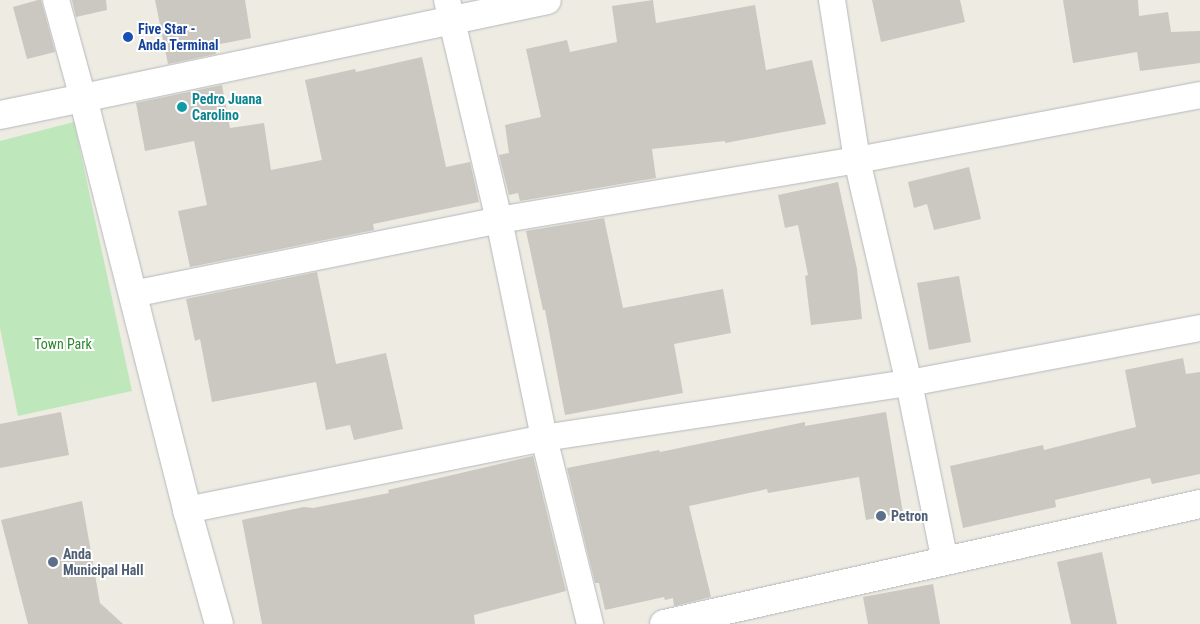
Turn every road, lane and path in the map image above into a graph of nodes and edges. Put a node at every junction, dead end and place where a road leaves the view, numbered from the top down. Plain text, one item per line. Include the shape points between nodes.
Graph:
1 (56, 0) edge
2 (547, 0) edge
3 (832, 0) edge
4 (449, 9) edge
5 (1200, 95) edge
6 (83, 98) junction
7 (0, 115) edge
8 (857, 160) junction
9 (499, 220) junction
10 (133, 294) junction
11 (1200, 328) edge
12 (909, 383) junction
13 (544, 438) junction
14 (1200, 504) edge
15 (187, 510) junction
16 (945, 561) junction
17 (220, 624) edge
18 (590, 624) edge
19 (664, 624) edge

1 - 6 street
2 - 4 main road
3 - 8 street
4 - 6 main road
4 - 9 street
5 - 8 street
6 - 7 main road
6 - 10 main road
8 - 9 street
8 - 12 street
9 - 10 street
9 - 13 street
10 - 15 main road
11 - 12 street
12 - 13 street
12 - 16 street
13 - 15 street
13 - 18 street
14 - 16 main road
15 - 17 main road
16 - 19 main road

